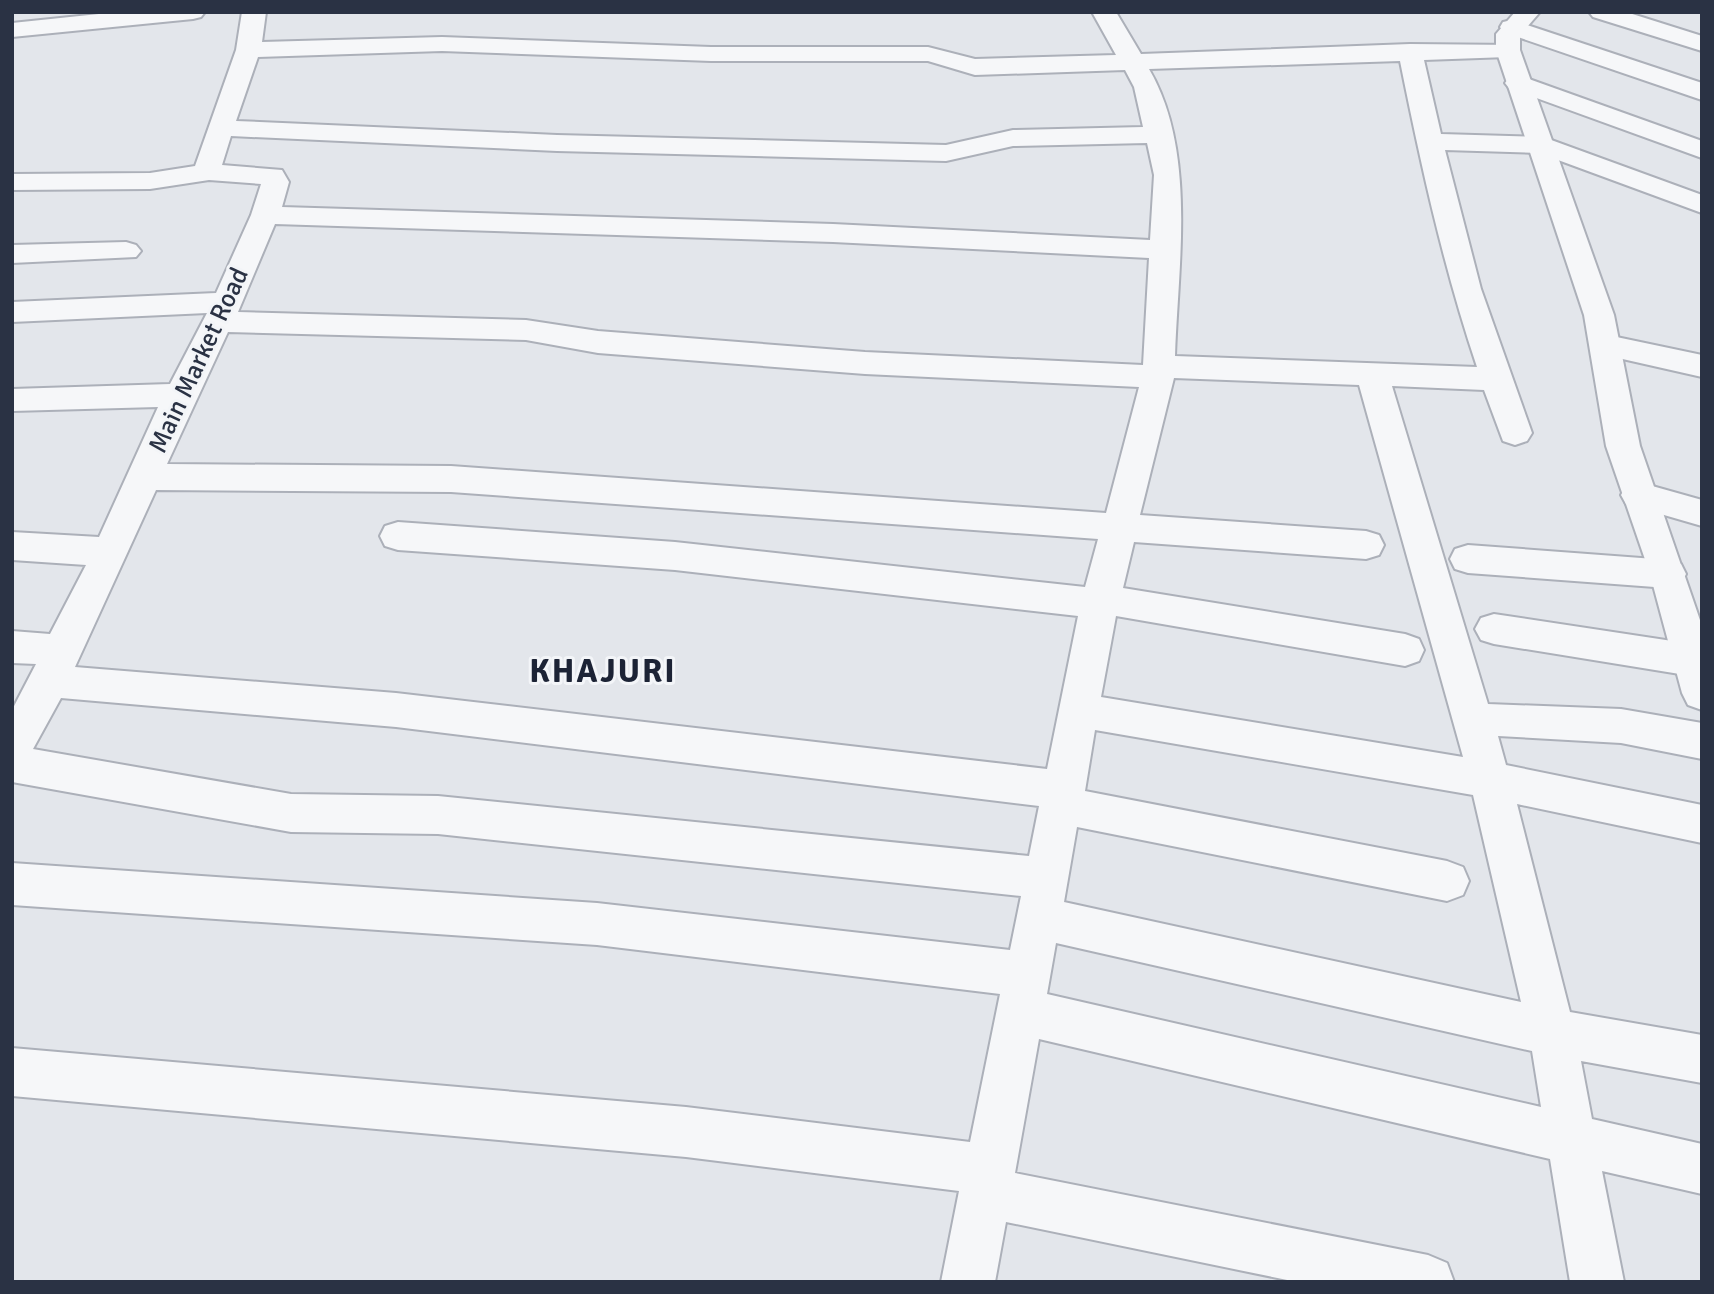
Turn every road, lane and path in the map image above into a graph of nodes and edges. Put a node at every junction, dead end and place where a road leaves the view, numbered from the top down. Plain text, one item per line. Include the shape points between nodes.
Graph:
1 (192, 12) edge
2 (254, 12) edge
3 (1104, 12) edge
4 (1601, 12) edge
5 (12, 30) edge
6 (1516, 30) edge
7 (1702, 44) edge
8 (248, 50) junction
9 (1410, 51) junction
10 (1134, 64) junction
11 (1518, 83) junction
12 (1702, 92) edge
13 (223, 128) junction
14 (1159, 135) junction
15 (1431, 142) junction
16 (1544, 145) junction
17 (1702, 150) edge
18 (209, 172) junction
19 (12, 182) edge
20 (1702, 205) edge
21 (265, 215) junction
22 (1164, 250) junction
23 (126, 251) dead end
24 (12, 254) edge
25 (12, 312) edge
26 (222, 312) junction
27 (1607, 346) junction
28 (1702, 366) edge
29 (1158, 372) junction
30 (1372, 374) junction
31 (1498, 379) junction
32 (180, 395) junction
33 (12, 400) edge
34 (1515, 433) dead end
35 (143, 477) junction
36 (1638, 495) junction
37 (1702, 513) edge
38 (1119, 526) junction
39 (398, 536) dead end
40 (1366, 545) dead end
41 (12, 546) edge
42 (110, 552) junction
43 (1468, 559) dead end
44 (1668, 574) junction
45 (1100, 601) junction
46 (1494, 629) dead end
47 (12, 648) edge
48 (1405, 650) dead end
49 (56, 666) junction
50 (1697, 676) edge
51 (1079, 710) junction
52 (1494, 719) dead end
53 (17, 731) edge
54 (1702, 741) edge
55 (12, 764) edge
56 (1490, 780) junction
57 (1062, 797) junction
58 (1702, 824) edge
59 (1447, 881) dead end
60 (12, 884) edge
61 (1043, 898) junction
62 (1024, 993) junction
63 (1552, 1032) junction
64 (1702, 1059) edge
65 (12, 1072) edge
66 (1571, 1138) junction
67 (1702, 1169) edge
68 (986, 1181) junction
69 (968, 1282) edge
70 (1428, 1282) edge
71 (1597, 1282) edge

1 - 5 street
2 - 8 street
3 - 10 street
4 - 7 street
6 - 9 street
6 - 11 street
6 - 12 street
8 - 10 street via 442,44 711,54 928,54 975,67
8 - 13 street
9 - 10 street
9 - 15 street
10 - 14 street via 1147,87
11 - 16 street
11 - 17 street
13 - 14 street via 946,153 1013,138
13 - 18 street via 208,163
14 - 22 street via 1168,175
15 - 16 street
15 - 31 street via 1466,289
16 - 20 street
16 - 27 street
18 - 19 street via 150,181
18 - 21 street, Main Market Road via 272,176 275,181
21 - 22 street via 779,231
21 - 26 street, Main Market Road
22 - 29 street
23 - 24 street
25 - 26 street
26 - 29 street via 526,330 598,342 865,363
26 - 32 street, Main Market Road
27 - 28 street
27 - 36 street via 1623,446
29 - 30 street
29 - 38 street
30 - 31 street
30 - 56 street
31 - 34 street
32 - 33 street
32 - 35 street, Main Market Road
35 - 38 street via 451,479
35 - 42 street, Main Market Road
36 - 37 street
36 - 44 street
38 - 40 street
38 - 45 street
39 - 45 street via 675,555
41 - 42 street
42 - 49 street, Main Market Road
43 - 44 street
44 - 50 street
45 - 48 street
45 - 51 street
46 - 50 street
47 - 49 street
49 - 53 street, Main Market Road
49 - 57 street
51 - 56 street
51 - 57 street
52 - 54 street via 1621,726
55 - 61 street via 291,813 438,815
56 - 58 street
56 - 63 street
57 - 59 street
57 - 61 street
60 - 62 street via 597,924
61 - 62 street
61 - 63 street
62 - 66 street
62 - 68 street
63 - 64 street
63 - 66 street
65 - 68 street via 686,1132
66 - 67 street
66 - 71 street
68 - 69 street
68 - 70 street

